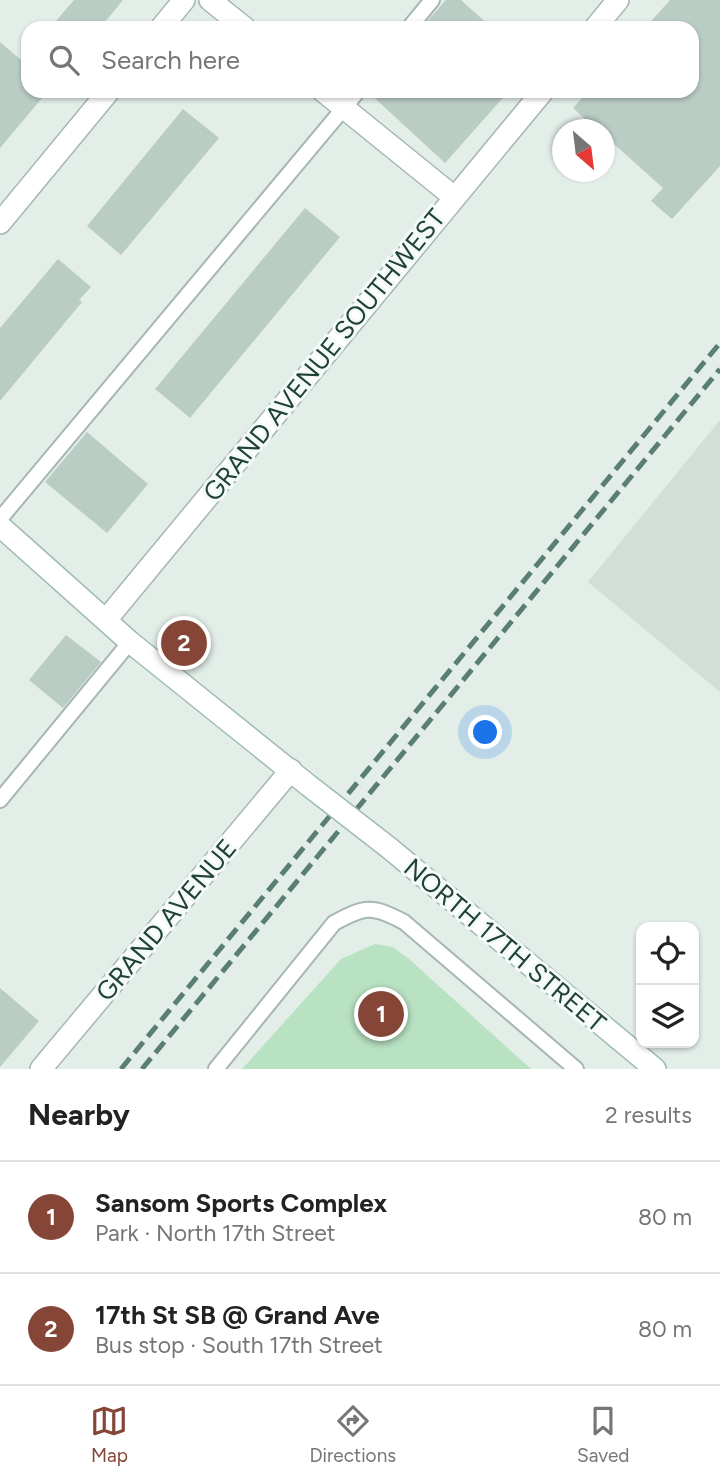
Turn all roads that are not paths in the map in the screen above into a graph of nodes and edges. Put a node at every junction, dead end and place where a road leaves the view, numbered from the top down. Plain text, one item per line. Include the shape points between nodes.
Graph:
1 (184, 0) edge
2 (210, 0) edge
3 (432, 0) edge
4 (618, 0) edge
5 (167, 21) edge
6 (236, 21) edge
7 (415, 21) edge
8 (601, 21) edge
9 (103, 98) edge
10 (332, 98) edge
11 (352, 98) edge
12 (536, 98) edge
13 (344, 108) junction
14 (454, 197) junction
15 (0, 223) edge
16 (0, 519) edge
17 (0, 526) edge
18 (106, 620) junction
19 (130, 642) junction
20 (291, 770) junction
21 (0, 800) edge
22 (41, 1069) edge
23 (216, 1069) edge
24 (576, 1069) edge
25 (655, 1069) edge

1 - 5 street
2 - 6 street
3 - 7 lane
4 - 8 street
9 - 15 street
10 - 13 street
11 - 13 lane
12 - 14 street, GRAND AVENUE SOUTHWEST
13 - 14 street
13 - 16 lane
14 - 18 street, GRAND AVENUE SOUTHWEST
17 - 18 street, NORTH 17TH STREET
18 - 19 street, NORTH 17TH STREET
19 - 20 street, NORTH 17TH STREET
19 - 21 lane
20 - 22 street, GRAND AVENUE
20 - 25 street, NORTH 17TH STREET, bridge
23 - 24 lane via 334,923 359,909 379,909 404,922

